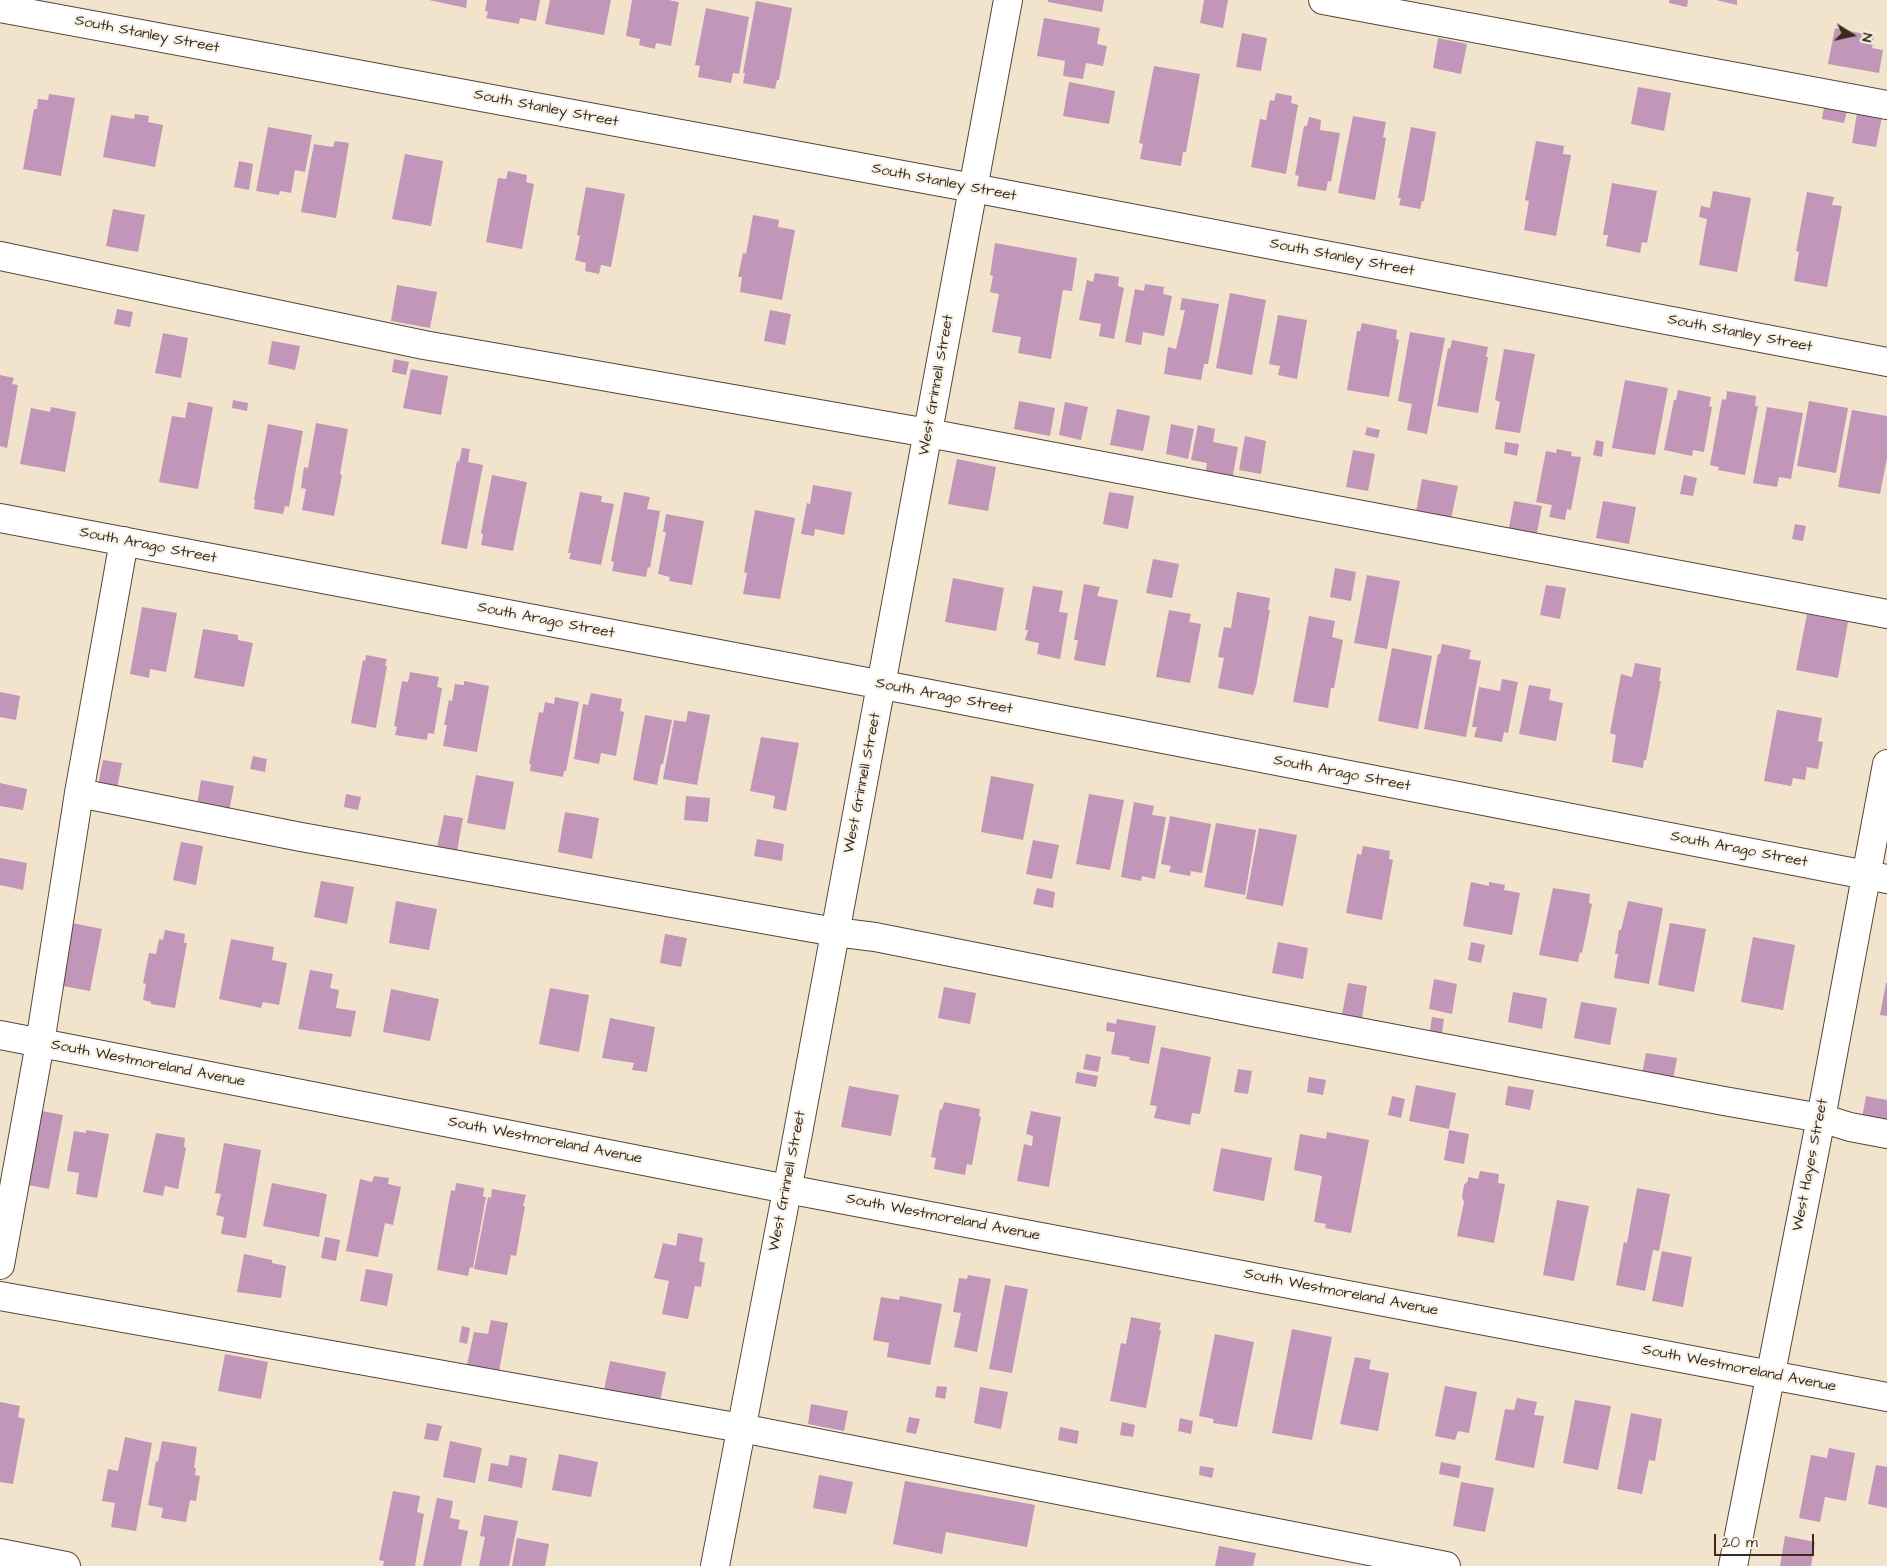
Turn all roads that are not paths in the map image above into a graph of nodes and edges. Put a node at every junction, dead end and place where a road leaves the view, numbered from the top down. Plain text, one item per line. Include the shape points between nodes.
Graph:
1 (1008, 0) edge
2 (1323, 0) edge
3 (0, 8) edge
4 (1887, 105) edge
5 (974, 188) junction
6 (0, 256) edge
7 (1887, 362) edge
8 (928, 433) junction
9 (0, 518) edge
10 (124, 541) junction
11 (1887, 614) edge
12 (881, 685) junction
13 (1887, 764) edge
14 (78, 793) junction
15 (1877, 877) edge
16 (835, 932) junction
17 (0, 1035) edge
18 (40, 1043) junction
19 (1821, 1118) junction
20 (1887, 1134) edge
21 (787, 1188) junction
22 (0, 1265) edge
23 (0, 1296) edge
24 (1770, 1375) junction
25 (1887, 1397) edge
26 (741, 1428) junction
27 (0, 1553) edge
28 (66, 1566) edge
29 (715, 1566) edge
30 (1446, 1566) edge
31 (1733, 1566) edge

1 - 5 street, West Grinnell Street
2 - 4 street
3 - 5 street, South Stanley Street
5 - 7 street, South Stanley Street
5 - 8 street, West Grinnell Street
6 - 8 street via 424,345
8 - 11 street
8 - 12 street, West Grinnell Street
9 - 10 street, South Arago Street
10 - 12 street, South Arago Street
10 - 14 street
12 - 15 street, South Arago Street
12 - 16 street, West Grinnell Street
13 - 15 street, West Hayes Street
14 - 16 street via 301,837
14 - 18 street
15 - 19 street, West Hayes Street
16 - 19 street via 875,937 1258,1013
16 - 21 street, West Grinnell Street
17 - 18 street, South Westmoreland Avenue
18 - 21 street, South Westmoreland Avenue
18 - 22 street
19 - 20 street
19 - 24 street, West Hayes Street
21 - 24 street, South Westmoreland Avenue
21 - 26 street, West Grinnell Street
23 - 26 street
24 - 25 street, South Westmoreland Avenue
24 - 31 street, West Hayes Street
26 - 29 street, West Grinnell Street
26 - 30 street
27 - 28 street

